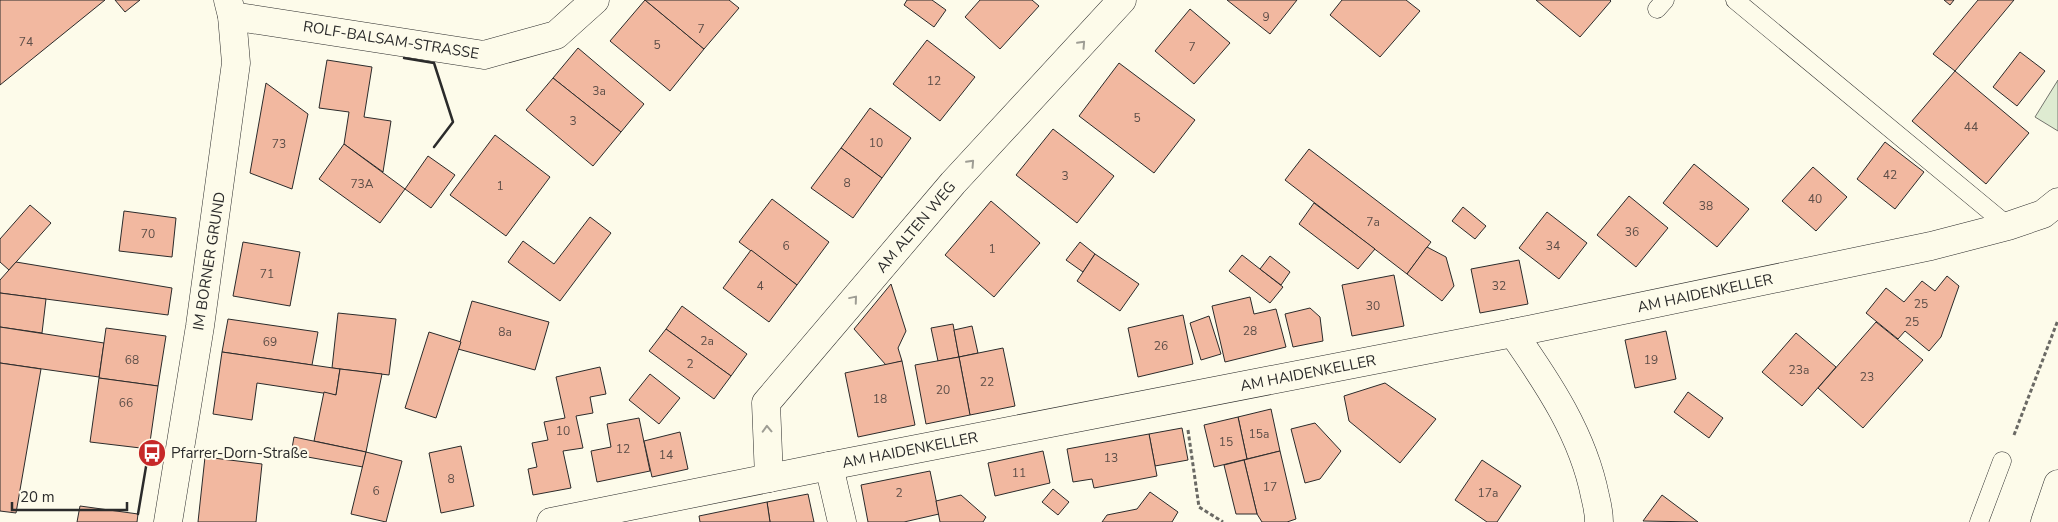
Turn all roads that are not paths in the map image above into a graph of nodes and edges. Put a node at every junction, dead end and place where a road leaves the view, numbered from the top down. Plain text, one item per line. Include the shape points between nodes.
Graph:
1 (595, 0) edge
2 (1122, 0) edge
3 (1735, 0) edge
4 (230, 8) edge
5 (2058, 202) edge
6 (2008, 226) junction
7 (1513, 333) junction
8 (2002, 461) road end
9 (829, 466) junction
10 (769, 478) junction
11 (2058, 484) edge
12 (168, 522) edge
13 (551, 522) edge
14 (842, 522) edge
15 (1599, 522) edge
16 (1978, 522) edge
17 (2044, 522) edge

1 - 4 main road, ROLF-BALSAM-STRASSE via 556,35 484,55
10 -> 2 main road, AM ALTEN WEG via 766,403 953,183
3 - 6 lane
4 - 12 main road, IM BORNER GRUND via 236,63 200,326
5 - 6 main road, AM HAIDENKELLER via 2043,214
6 - 7 main road, AM HAIDENKELLER via 1931,246
7 - 9 main road, AM HAIDENKELLER
7 - 15 main road via 1546,381 1578,440 1592,478
8 - 16 lane
9 - 10 main road, AM HAIDENKELLER
9 - 14 main road
10 - 13 main road, AM HAIDENKELLER
11 - 17 main road

